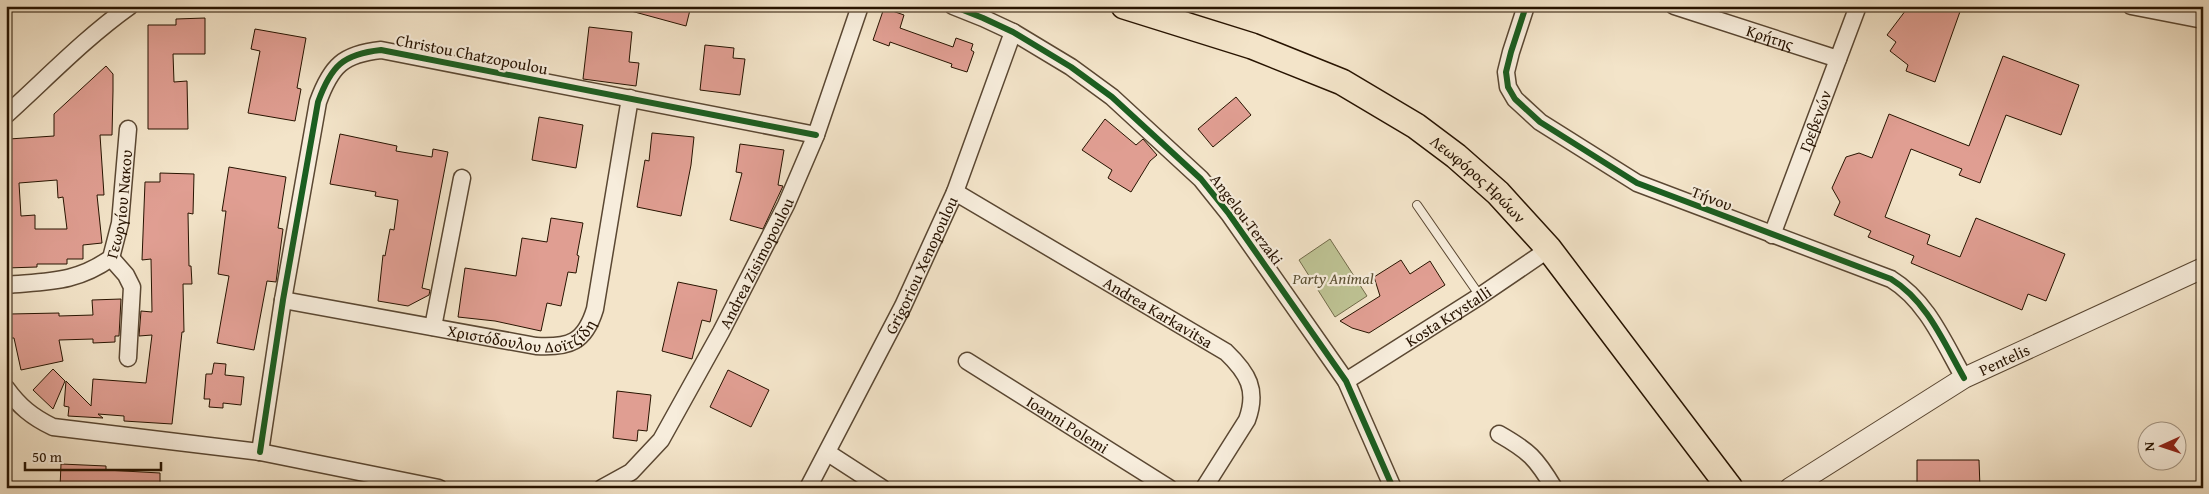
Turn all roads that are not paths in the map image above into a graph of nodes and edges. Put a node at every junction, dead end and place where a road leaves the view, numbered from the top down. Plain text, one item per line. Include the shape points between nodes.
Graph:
1 (130, 6) edge
2 (860, 6) edge
3 (952, 6) edge
4 (1124, 6) edge
5 (1526, 6) edge
6 (1674, 6) edge
7 (1858, 6) edge
8 (2131, 6) edge
9 (2168, 9) edge
10 (2203, 20) edge
11 (1013, 32) junction
12 (1838, 59) junction
13 (630, 98) junction
14 (6, 115) edge
15 (128, 129) dead end
16 (816, 135) junction
17 (462, 178) dead end
18 (956, 192) junction
19 (1417, 205) dead end
20 (1772, 236) junction
21 (1549, 249) junction
22 (112, 258) junction
23 (2203, 268) edge
24 (6, 285) edge
25 (1480, 296) junction
26 (283, 300) junction
27 (433, 326) junction
28 (128, 358) dead end
29 (967, 361) dead end
30 (1964, 378) junction
31 (1346, 381) junction
32 (6, 388) edge
33 (1499, 434) dead end
34 (260, 452) junction
35 (828, 453) junction
36 (1798, 485) edge
37 (439, 488) edge
38 (602, 488) edge
39 (808, 488) edge
40 (882, 488) edge
41 (1169, 488) edge
42 (1204, 488) edge
43 (1392, 488) edge
44 (1554, 488) edge
45 (1730, 488) edge

1 - 14 street via 67,57
2 - 16 street, Andrea Zisimopoulou
3 - 11 street, Angelou Terzaki
4 - 21 main road, Λεωφόρος Ηρώων via 1252,46 1342,82 1380,103 1456,156 1498,193
5 - 20 street, Τήνου via 1506,72 1508,87 1525,110 1637,184
6 - 12 street, Κρήτης
7 - 12 street, Γρεβενών
8 - 9 street
9 - 10 street
11 - 18 street, Grigoriou Xenopoulou
11 - 31 street, Angelou Terzaki via 1112,97 1201,179
12 - 20 street, Γρεβενών
13 - 16 street, Christou Chatzopoulou
13 - 26 street, Christou Chatzopoulou via 381,50 353,55 335,68 318,102
13 - 27 street, Χριστόδουλου Δοϊτζίδη via 595,309 584,333 576,342 550,347
15 - 22 street, Γεωργίου Νακου via 120,223
16 - 38 street, Andrea Zisimopoulou via 786,205 722,332 661,440 631,472
17 - 27 street
18 - 35 street, Grigoriou Xenopoulou via 903,306
18 - 42 street, Andrea Karkavitsa via 1226,352 1239,364 1251,386 1250,412
19 - 25 lane
20 - 30 street, Τήνου via 1901,285 1932,321
21 - 25 street, Kosta Krystalli
21 - 45 main road, Λεωφόρος Ηρώων
22 - 24 street, Γεωργίου Νακου via 74,277
22 - 28 street via 132,286
23 - 30 street, Pentelis
25 - 31 street, Kosta Krystalli
26 - 27 street, Χριστόδουλου Δοϊτζίδη
26 - 34 street, Christou Chatzopoulou
29 - 41 street, Ioanni Polemi
30 - 36 street, Pentelis
31 - 43 street, Angelou Terzaki
32 - 34 street via 23,409 53,427
33 - 44 street via 1531,454
34 - 37 street
35 - 39 street, Grigoriou Xenopoulou
35 - 40 street

